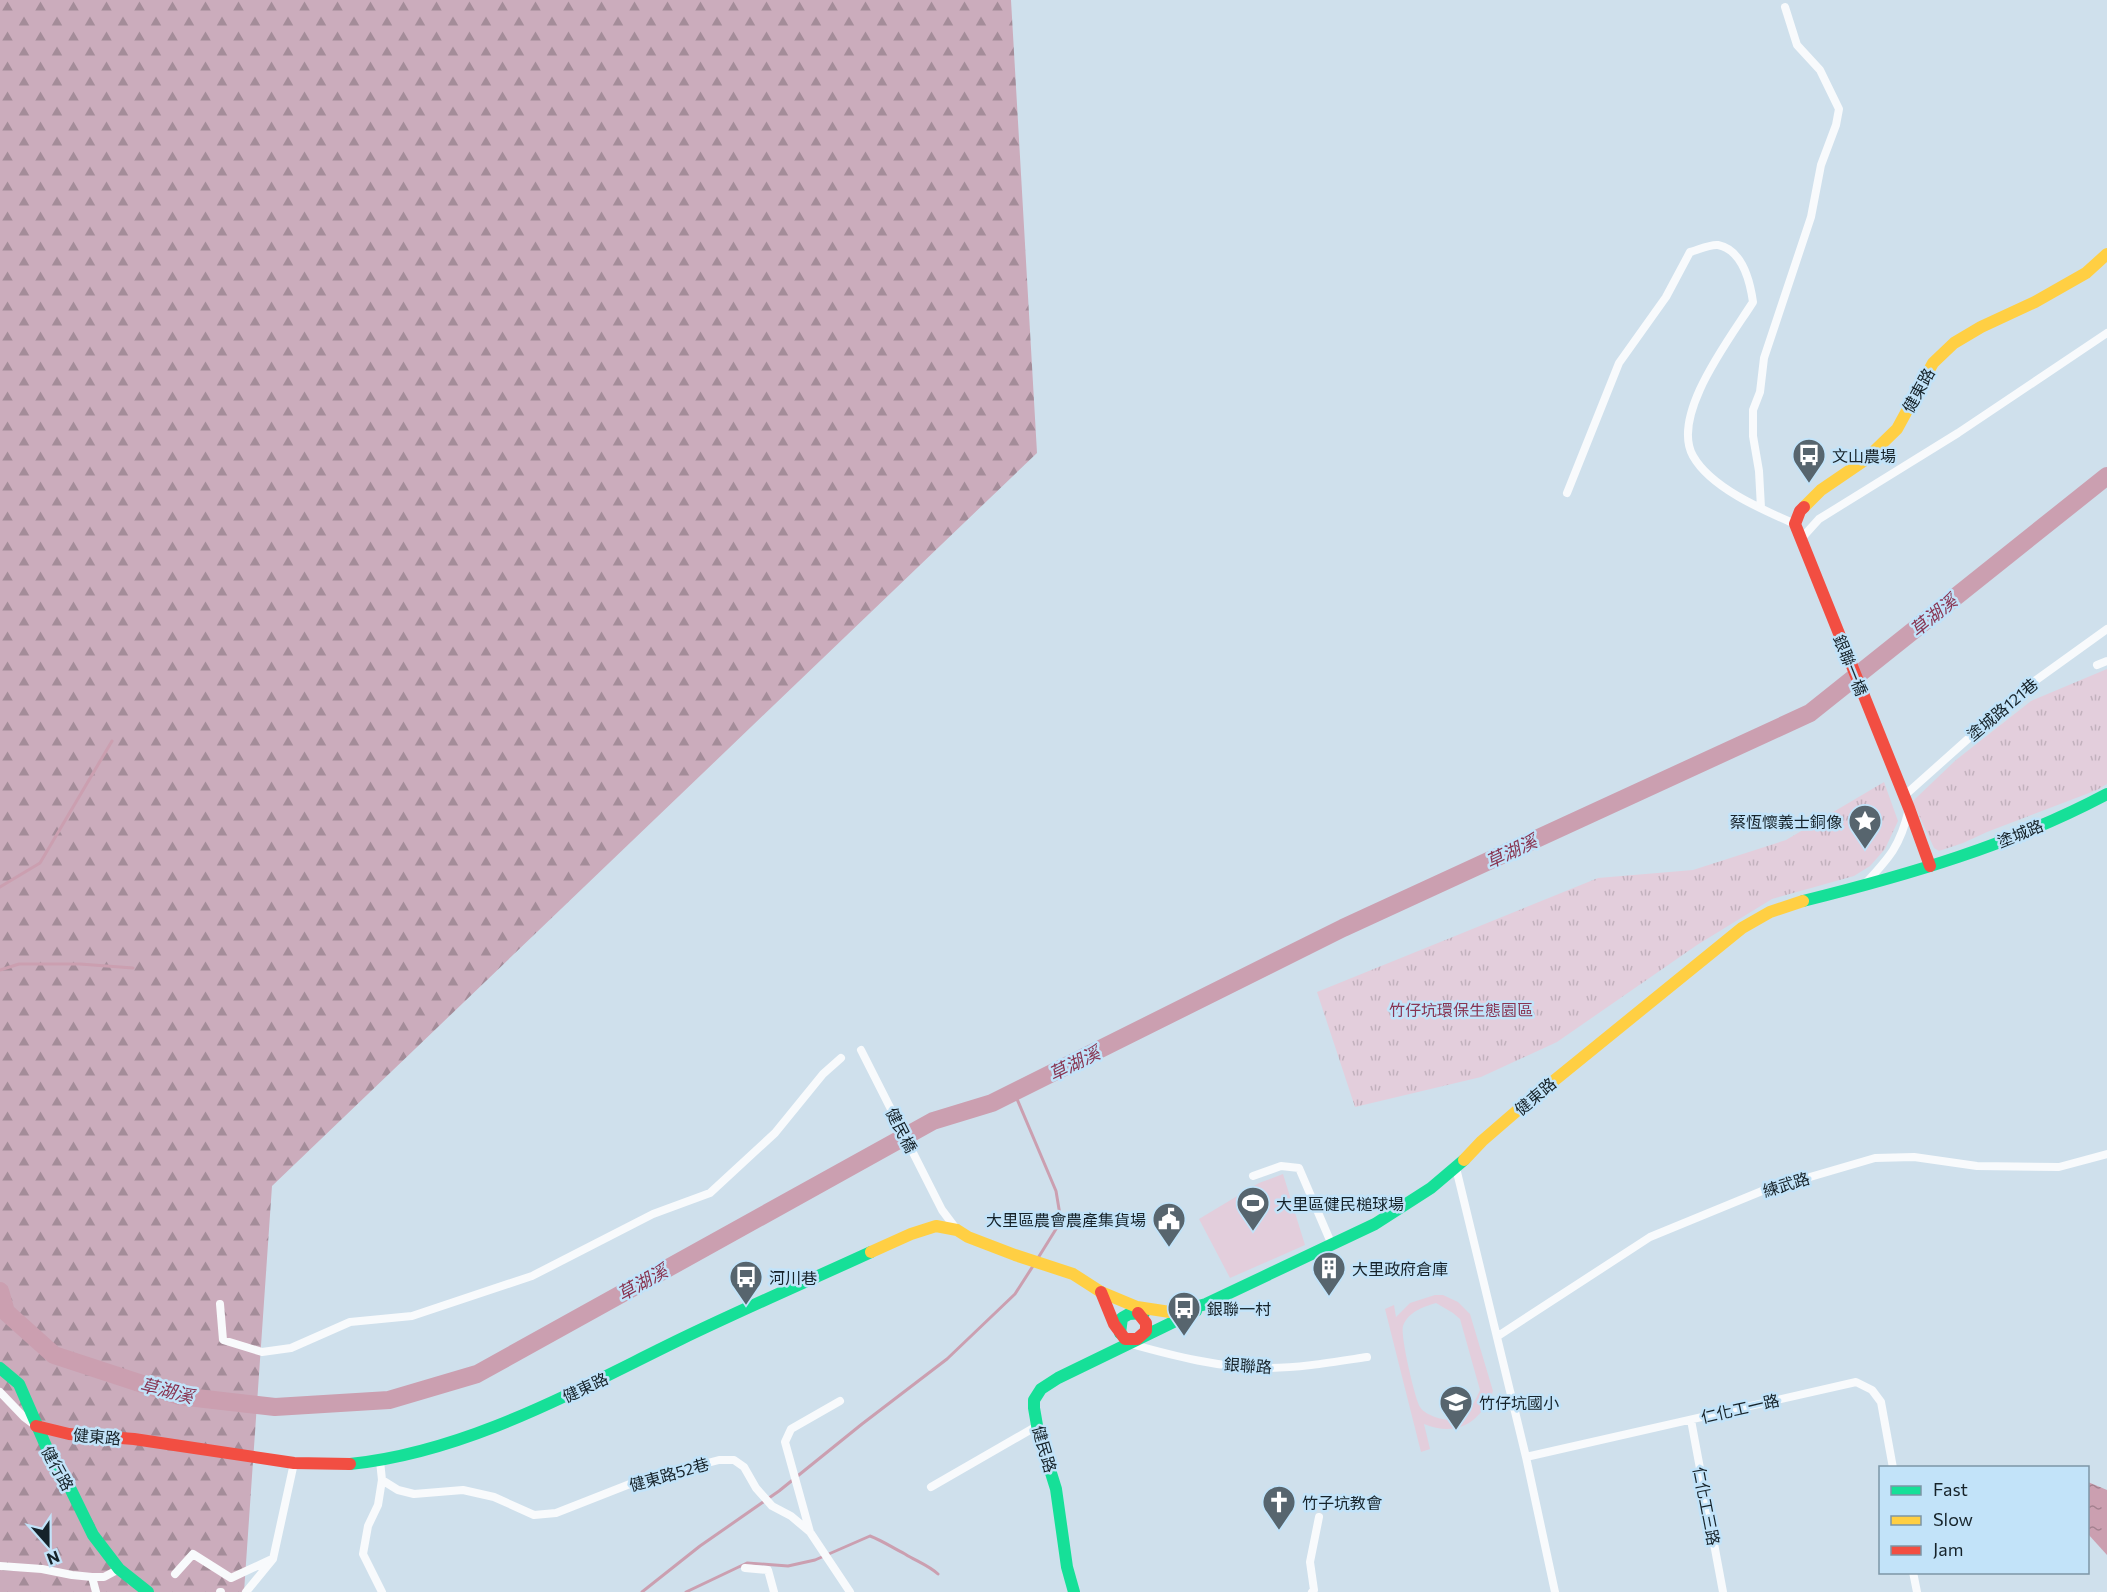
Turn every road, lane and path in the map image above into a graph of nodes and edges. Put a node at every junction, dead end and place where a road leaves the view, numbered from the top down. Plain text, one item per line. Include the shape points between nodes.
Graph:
1 (1785, 7) dead end
2 (2107, 254) edge
3 (2107, 333) edge
4 (1567, 493) dead end
5 (1761, 508) junction
6 (1795, 524) junction
7 (1800, 540) junction
8 (2107, 629) edge
9 (2107, 661) edge
10 (2097, 665) dead end
11 (1903, 793) junction
12 (2107, 794) edge
13 (1909, 808) junction
14 (1930, 866) junction
15 (1861, 888) junction
16 (861, 1050) dead end
17 (841, 1058) dead end
18 (2107, 1154) edge
19 (1456, 1168) junction
20 (1253, 1176) dead end
21 (957, 1230) junction
22 (1332, 1245) junction
23 (1101, 1292) junction
24 (220, 1304) dead end
25 (1206, 1304) junction
26 (1160, 1312) junction
27 (1138, 1314) junction
28 (1117, 1329) junction
29 (1498, 1336) junction
30 (1135, 1341) junction
31 (1101, 1356) junction
32 (1367, 1357) dead end
33 (0, 1368) edge
34 (0, 1392) edge
35 (840, 1401) dead end
36 (1691, 1420) junction
37 (36, 1426) junction
38 (1037, 1426) junction
39 (1526, 1456) junction
40 (380, 1461) junction
41 (294, 1463) junction
42 (1893, 1466) edge
43 (382, 1480) junction
44 (931, 1487) dead end
45 (1319, 1517) dead end
46 (810, 1532) junction
47 (273, 1559) junction
48 (0, 1566) edge
49 (745, 1568) dead end
50 (119, 1569) junction
51 (175, 1574) dead end
52 (1913, 1574) edge
53 (92, 1577) junction
54 (1313, 1588) edge
55 (96, 1592) edge
56 (148, 1592) edge
57 (246, 1592) edge
58 (382, 1592) edge
59 (774, 1592) edge
60 (850, 1592) edge
61 (1074, 1592) edge
62 (1321, 1592) edge
63 (1555, 1592) edge
64 (1724, 1592) edge
65 (1917, 1592) edge

1 - 5 street via 1797,45 1821,70 1839,109 1821,165 1811,217 1764,358 1760,392 1753,410
2 - 6 street, 健東路 via 2086,273 1954,343 1933,363 1897,429 1865,460 1807,503
3 - 7 street via 1958,433 1818,519
4 - 5 street via 1619,363 1666,297 1690,252 1716,244 1733,251 1740,261 1753,302 1696,397 1687,434 1693,455 1714,480
5 - 6 street
6 - 7 street
7 - 11 street, 銀聯一橋
8 - 11 street, 塗城路121巷 via 2025,687
9 - 10 street
11 - 13 street
12 - 14 street, 塗城路 via 1985,847
13 - 14 street
13 - 15 street via 1896,848
14 - 15 street, 健東路
15 - 19 street, 健東路 via 1792,904 1754,919 1519,1109
16 - 21 street, 健民橋 via 942,1210
17 - 24 street via 775,1133 710,1193 653,1214 532,1276 412,1316 350,1322 291,1348 262,1352 223,1340
18 - 29 street, 練武路 via 2059,1167 1977,1166 1914,1157 1875,1158 1762,1191 1650,1237
19 - 22 street, 健東路 via 1391,1215
19 - 29 street
20 - 22 street via 1281,1166 1299,1168
21 - 23 street, 健東路 via 1074,1274
21 - 40 street, 健東路 via 936,1226 911,1234 681,1339 570,1395 476,1433
22 - 25 street, 健東路
23 - 26 street, 健東路
23 - 28 street
25 - 26 street, 健東路
25 - 30 street, 健東路 via 1179,1322
26 - 27 street, 健東路
27 - 28 street via 1124,1316
27 - 30 street via 1148,1328
28 - 30 street via 1125,1339
28 - 31 street
29 - 39 street
30 - 31 street, 健民路
30 - 32 street, 銀聯路 via 1180,1356 1245,1367
31 - 38 street, 健民路 via 1039,1390 1034,1400
33 - 37 street, 健行路 via 19,1384
34 - 37 street, 健行路
35 - 46 street via 791,1429 785,1442
36 - 39 street, 仁化工一路
36 - 42 street, 仁化工一路 via 1856,1382 1872,1390 1881,1402
36 - 64 street, 仁化工三路
37 - 41 street, 健東路 via 69,1434 134,1439
37 - 50 street, 健行路 via 93,1535
38 - 44 street
38 - 61 street, 健民路 via 1057,1490 1065,1566
39 - 63 street
40 - 41 street, 健東路 via 340,1465
40 - 43 street
41 - 47 street
43 - 46 street, 健東路52巷 via 414,1494 463,1490 494,1497 534,1515 556,1513 635,1482 719,1460 734,1460 744,1467 772,1506
43 - 58 street via 363,1554
45 - 54 street via 1310,1562
46 - 60 street
47 - 51 street via 231,1578 193,1554
47 - 57 street
48 - 53 street
49 - 59 street via 768,1570
50 - 53 street via 104,1577
50 - 56 street, 健行路
52 - 65 street
53 - 55 street
54 - 62 street

